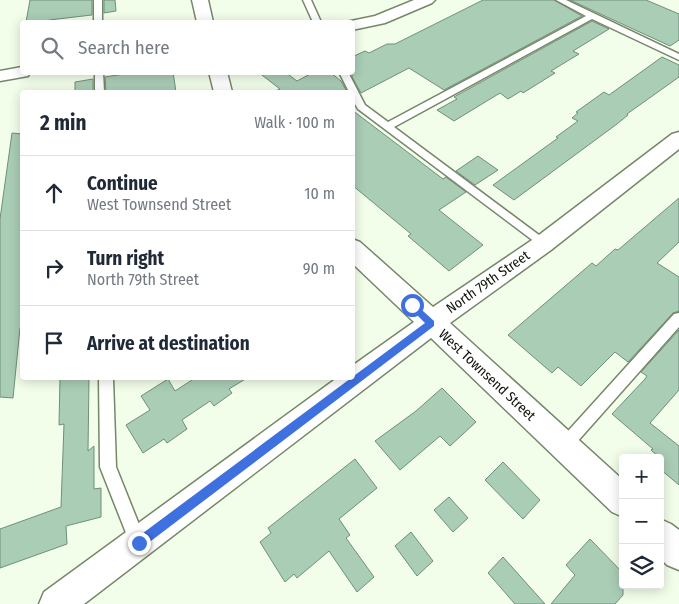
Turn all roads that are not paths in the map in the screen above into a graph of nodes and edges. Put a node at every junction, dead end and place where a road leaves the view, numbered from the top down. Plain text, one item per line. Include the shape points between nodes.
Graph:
1 (98, 0) edge
2 (200, 0) edge
3 (308, 0) edge
4 (427, 0) edge
5 (560, 0) edge
6 (593, 15) junction
7 (98, 20) edge
8 (205, 20) edge
9 (316, 20) edge
10 (355, 24) edge
11 (679, 57) edge
12 (20, 72) edge
13 (99, 75) edge
14 (219, 75) edge
15 (345, 75) edge
16 (0, 76) edge
17 (100, 90) edge
18 (222, 90) edge
19 (352, 90) edge
20 (355, 95) edge
21 (387, 127) junction
22 (679, 138) edge
23 (543, 244) junction
24 (355, 251) edge
25 (679, 318) edge
26 (431, 323) junction
27 (106, 380) edge
28 (564, 446) junction
29 (621, 499) edge
30 (664, 540) edge
31 (139, 543) junction
32 (679, 553) edge
33 (62, 602) edge

1 - 7 lane
2 - 8 street
3 - 9 lane
4 - 10 street via 379,20
5 - 6 lane
6 - 11 lane
6 - 21 lane
12 - 16 street
13 - 17 lane
14 - 18 street
15 - 19 lane
20 - 21 lane via 361,107
21 - 23 lane
22 - 23 street, North 79th Street
23 - 26 street, North 79th Street
24 - 26 street, West Townsend Street
25 - 28 lane
26 - 28 street, West Townsend Street
26 - 31 street, North 79th Street
27 - 31 lane via 108,467
28 - 29 street, West Townsend Street
30 - 32 street
31 - 33 street, North 79th Street

